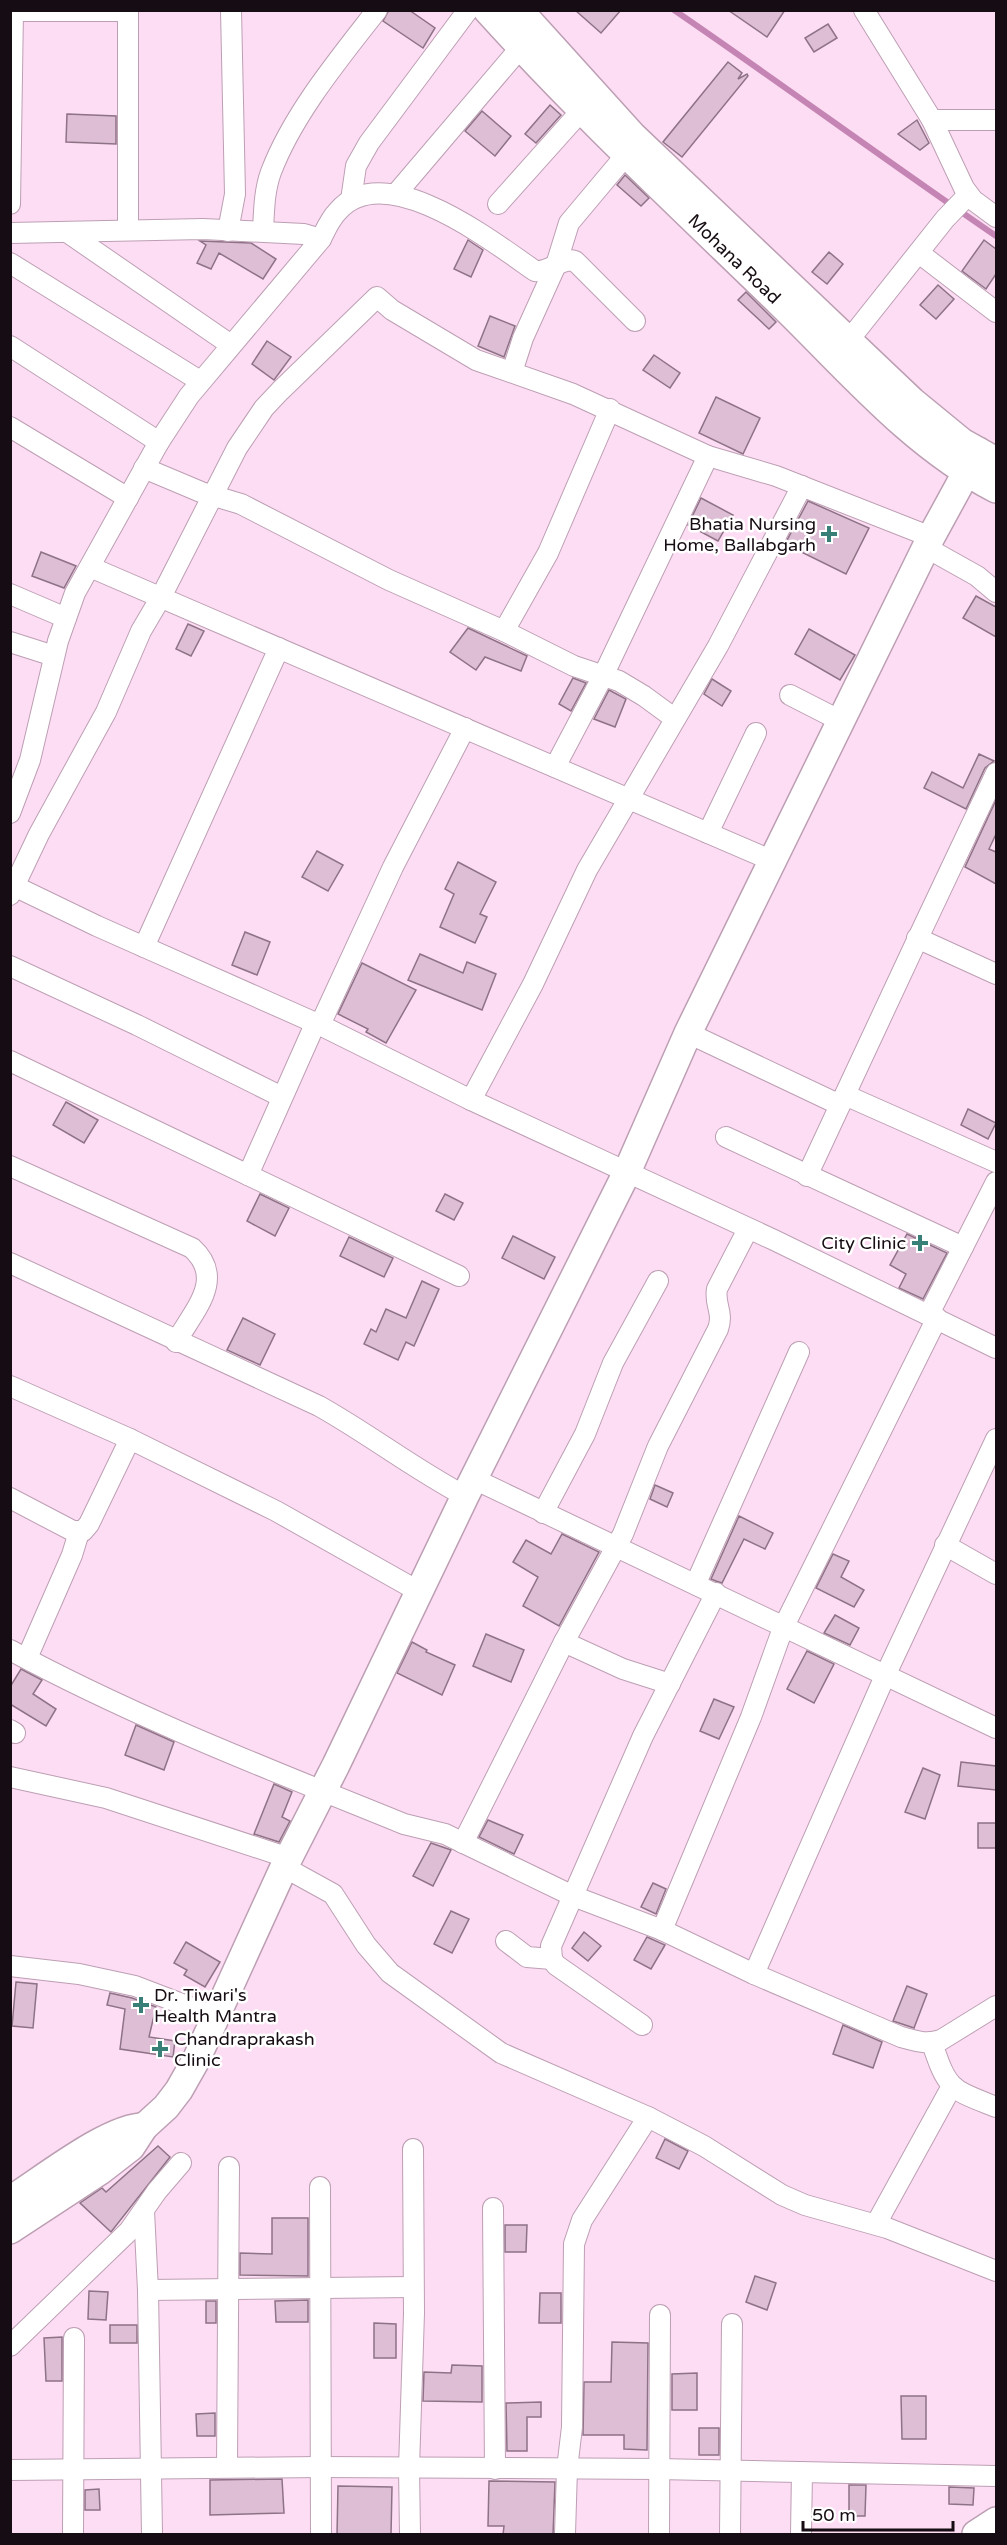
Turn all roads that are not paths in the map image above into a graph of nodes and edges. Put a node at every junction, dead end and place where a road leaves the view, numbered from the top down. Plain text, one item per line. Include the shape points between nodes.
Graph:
1 (231, 10) edge
2 (377, 10) edge
3 (468, 10) edge
4 (487, 10) edge
5 (519, 10) edge
6 (864, 10) edge
7 (12, 11) edge
8 (128, 11) edge
9 (520, 47) junction
10 (582, 110) junction
11 (932, 120) junction
12 (996, 120) edge
13 (626, 156) junction
14 (396, 194) junction
15 (965, 199) junction
16 (351, 200) junction
17 (10, 204) edge
18 (498, 204) dead end
19 (996, 217) edge
20 (128, 230) junction
21 (228, 231) junction
22 (263, 231) junction
23 (67, 232) junction
24 (10, 233) edge
25 (321, 239) junction
26 (919, 253) junction
27 (10, 263) edge
28 (556, 265) junction
29 (996, 312) edge
30 (635, 321) dead end
31 (231, 345) junction
32 (10, 346) edge
33 (841, 349) junction
34 (512, 372) junction
35 (200, 381) junction
36 (610, 409) junction
37 (10, 427) edge
38 (159, 442) junction
39 (708, 456) junction
40 (980, 461) edge
41 (144, 468) junction
42 (802, 486) junction
43 (996, 489) edge
44 (213, 495) junction
45 (128, 498) junction
46 (929, 542) junction
47 (90, 567) junction
48 (996, 592) edge
49 (10, 594) edge
50 (161, 597) junction
51 (66, 618) junction
52 (504, 631) junction
53 (10, 642) edge
54 (279, 648) junction
55 (54, 656) junction
56 (603, 676) junction
57 (790, 695) dead end
58 (674, 718) junction
59 (842, 721) junction
60 (465, 728) junction
61 (756, 733) dead end
62 (555, 767) junction
63 (996, 773) edge
64 (629, 799) junction
65 (10, 813) edge
66 (708, 833) junction
67 (773, 861) junction
68 (12, 889) edge
69 (916, 938) junction
70 (144, 946) junction
71 (10, 966) edge
72 (996, 974) edge
73 (318, 1024) junction
74 (688, 1033) junction
75 (10, 1061) edge
76 (282, 1097) junction
77 (471, 1100) junction
78 (842, 1100) junction
79 (726, 1137) dead end
80 (996, 1162) edge
81 (10, 1166) edge
82 (627, 1172) junction
83 (248, 1175) junction
84 (807, 1176) junction
85 (996, 1182) edge
86 (748, 1229) junction
87 (963, 1247) junction
88 (10, 1263) edge
89 (459, 1276) dead end
90 (657, 1281) dead end
91 (933, 1316) junction
92 (176, 1342) junction
93 (996, 1348) edge
94 (799, 1352) dead end
95 (10, 1386) edge
96 (130, 1439) junction
97 (996, 1439) edge
98 (470, 1487) junction
99 (10, 1498) edge
100 (543, 1513) junction
101 (78, 1532) junction
102 (945, 1545) junction
103 (616, 1546) junction
104 (996, 1574) edge
105 (696, 1583) junction
106 (418, 1591) junction
107 (716, 1593) junction
108 (783, 1628) junction
109 (564, 1642) junction
110 (19, 1654) edge
111 (885, 1676) junction
112 (670, 1684) junction
113 (996, 1728) edge
114 (10, 1777) edge
115 (323, 1792) junction
116 (463, 1843) junction
117 (286, 1862) junction
118 (573, 1896) junction
119 (662, 1930) junction
120 (506, 1941) dead end
121 (552, 1959) junction
122 (10, 1966) edge
123 (754, 1974) junction
124 (996, 2006) edge
125 (216, 2017) junction
126 (642, 2025) dead end
127 (932, 2043) junction
128 (952, 2086) junction
129 (996, 2107) edge
130 (648, 2117) junction
131 (144, 2127) junction
132 (414, 2149) dead end
133 (181, 2163) dead end
134 (229, 2167) dead end
135 (320, 2187) dead end
136 (10, 2200) edge
137 (493, 2208) dead end
138 (144, 2211) junction
139 (876, 2224) junction
140 (10, 2230) edge
141 (996, 2271) edge
142 (413, 2287) junction
143 (148, 2289) junction
144 (228, 2289) junction
145 (319, 2289) junction
146 (660, 2315) dead end
147 (732, 2324) dead end
148 (74, 2338) dead end
149 (10, 2346) edge
150 (227, 2467) junction
151 (320, 2467) junction
152 (152, 2468) junction
153 (409, 2468) junction
154 (72, 2469) junction
155 (495, 2469) junction
156 (567, 2469) junction
157 (658, 2469) junction
158 (10, 2470) edge
159 (730, 2470) junction
160 (802, 2472) junction
161 (996, 2476) edge
162 (996, 2521) edge
163 (73, 2535) edge
164 (152, 2535) edge
165 (321, 2535) edge
166 (410, 2535) edge
167 (565, 2535) edge
168 (658, 2535) edge
169 (730, 2535) edge
170 (801, 2535) edge
171 (976, 2535) edge

1 - 21 street via 236,194
2 - 22 street via 288,137 269,179
3 - 16 street via 369,143 356,166
4 - 9 street, Mohana Road
5 - 33 street, Mohana Road via 633,136
6 - 11 street
7 - 8 street
7 - 17 street
8 - 20 street
9 - 10 street, Mohana Road
9 - 14 street
10 - 13 street, Mohana Road
10 - 18 street
11 - 12 street
11 - 15 street
13 - 28 street via 569,223
13 - 33 street, Mohana Road
14 - 16 street
14 - 28 street via 428,204 536,270
15 - 19 street
15 - 26 street
16 - 25 street via 338,210
20 - 21 street
20 - 23 street
21 - 22 street
22 - 25 street
23 - 24 street
23 - 31 street
25 - 31 street
26 - 29 street
26 - 33 street
27 - 35 street
28 - 30 street via 575,261
28 - 34 street
31 - 35 street
32 - 38 street
33 - 40 street, Mohana Road via 913,432
34 - 36 street
34 - 44 street via 461,353 377,297 264,408 237,448
35 - 38 street
36 - 39 street
36 - 52 street via 548,553
37 - 45 street
38 - 41 street
39 - 42 street
39 - 56 street
40 - 43 street, Mohana Road
40 - 46 street
41 - 44 street
41 - 45 street
42 - 46 street
42 - 58 street via 718,646
44 - 50 street
44 - 52 street via 257,512 388,580
45 - 47 street
46 - 48 street
46 - 59 street
47 - 50 street
47 - 51 street
49 - 51 street
50 - 54 street
50 - 68 street via 141,631 106,712
51 - 55 street
52 - 56 street
53 - 55 street
54 - 60 street
54 - 70 street
55 - 65 street via 30,760
56 - 58 street via 629,687
56 - 62 street
57 - 59 street
58 - 64 street
59 - 67 street
60 - 62 street
60 - 73 street
61 - 66 street
62 - 64 street
63 - 69 street
64 - 66 street
64 - 77 street via 587,870 533,984
66 - 67 street
67 - 74 street
68 - 70 street
69 - 72 street
69 - 78 street
70 - 73 street
71 - 76 street
73 - 76 street
73 - 77 street
74 - 78 street
74 - 82 street
75 - 83 street
76 - 83 street
77 - 82 street
78 - 80 street
78 - 84 street
79 - 84 street
81 - 92 street via 192,1248 201,1256 209,1277 206,1289
82 - 86 street
82 - 98 street
83 - 89 street
84 - 87 street
85 - 87 street
86 - 91 street
86 - 103 street via 717,1289 722,1317 718,1329 657,1446
87 - 91 street
88 - 92 street
90 - 100 street via 613,1363 589,1426
91 - 93 street
91 - 108 street
92 - 98 street via 319,1406 430,1477
94 - 105 street
95 - 96 street
96 - 101 street via 89,1524
96 - 106 street via 276,1511
97 - 102 street
98 - 100 street
98 - 106 street
99 - 101 street
100 - 103 street
101 - 110 street via 72,1555
102 - 104 street
102 - 111 street
103 - 105 street
103 - 109 street
105 - 107 street
106 - 115 street
107 - 108 street
107 - 112 street
108 - 111 street
108 - 119 street via 751,1717
109 - 112 street via 623,1669
109 - 116 street
110 - 115 street via 91,1692
111 - 113 street
111 - 123 street
112 - 118 street
114 - 117 street via 106,1798
115 - 116 street
115 - 117 street
116 - 118 street
117 - 125 street
117 - 130 street via 333,1894 366,1945 390,1973 501,2053
118 - 119 street
118 - 121 street via 551,1946
119 - 123 street
120 - 121 street via 527,1957
121 - 126 street
122 - 125 street via 126,1983
123 - 127 street via 901,2037
124 - 127 street
125 - 131 street via 179,2090
127 - 128 street via 942,2073
128 - 129 street
128 - 139 street
130 - 139 street via 704,2146 782,2195 823,2212
130 - 156 street via 575,2235 572,2427
131 - 136 street via 112,2134
131 - 140 street via 121,2156
132 - 142 street
133 - 138 street
134 - 144 street
135 - 145 street
137 - 155 street
138 - 143 street
138 - 149 street via 122,2238
139 - 141 street
142 - 145 street
142 - 153 street
143 - 144 street
143 - 152 street
144 - 145 street
144 - 150 street
145 - 151 street
146 - 157 street
147 - 159 street
148 - 154 street
150 - 151 street
150 - 152 street
151 - 153 street
151 - 165 street
152 - 154 street
152 - 164 street
153 - 155 street
153 - 166 street
154 - 158 street
154 - 163 street
155 - 156 street
156 - 157 street
156 - 167 street
157 - 159 street
157 - 168 street
159 - 160 street
159 - 169 street
160 - 161 street
160 - 170 street
162 - 171 street

